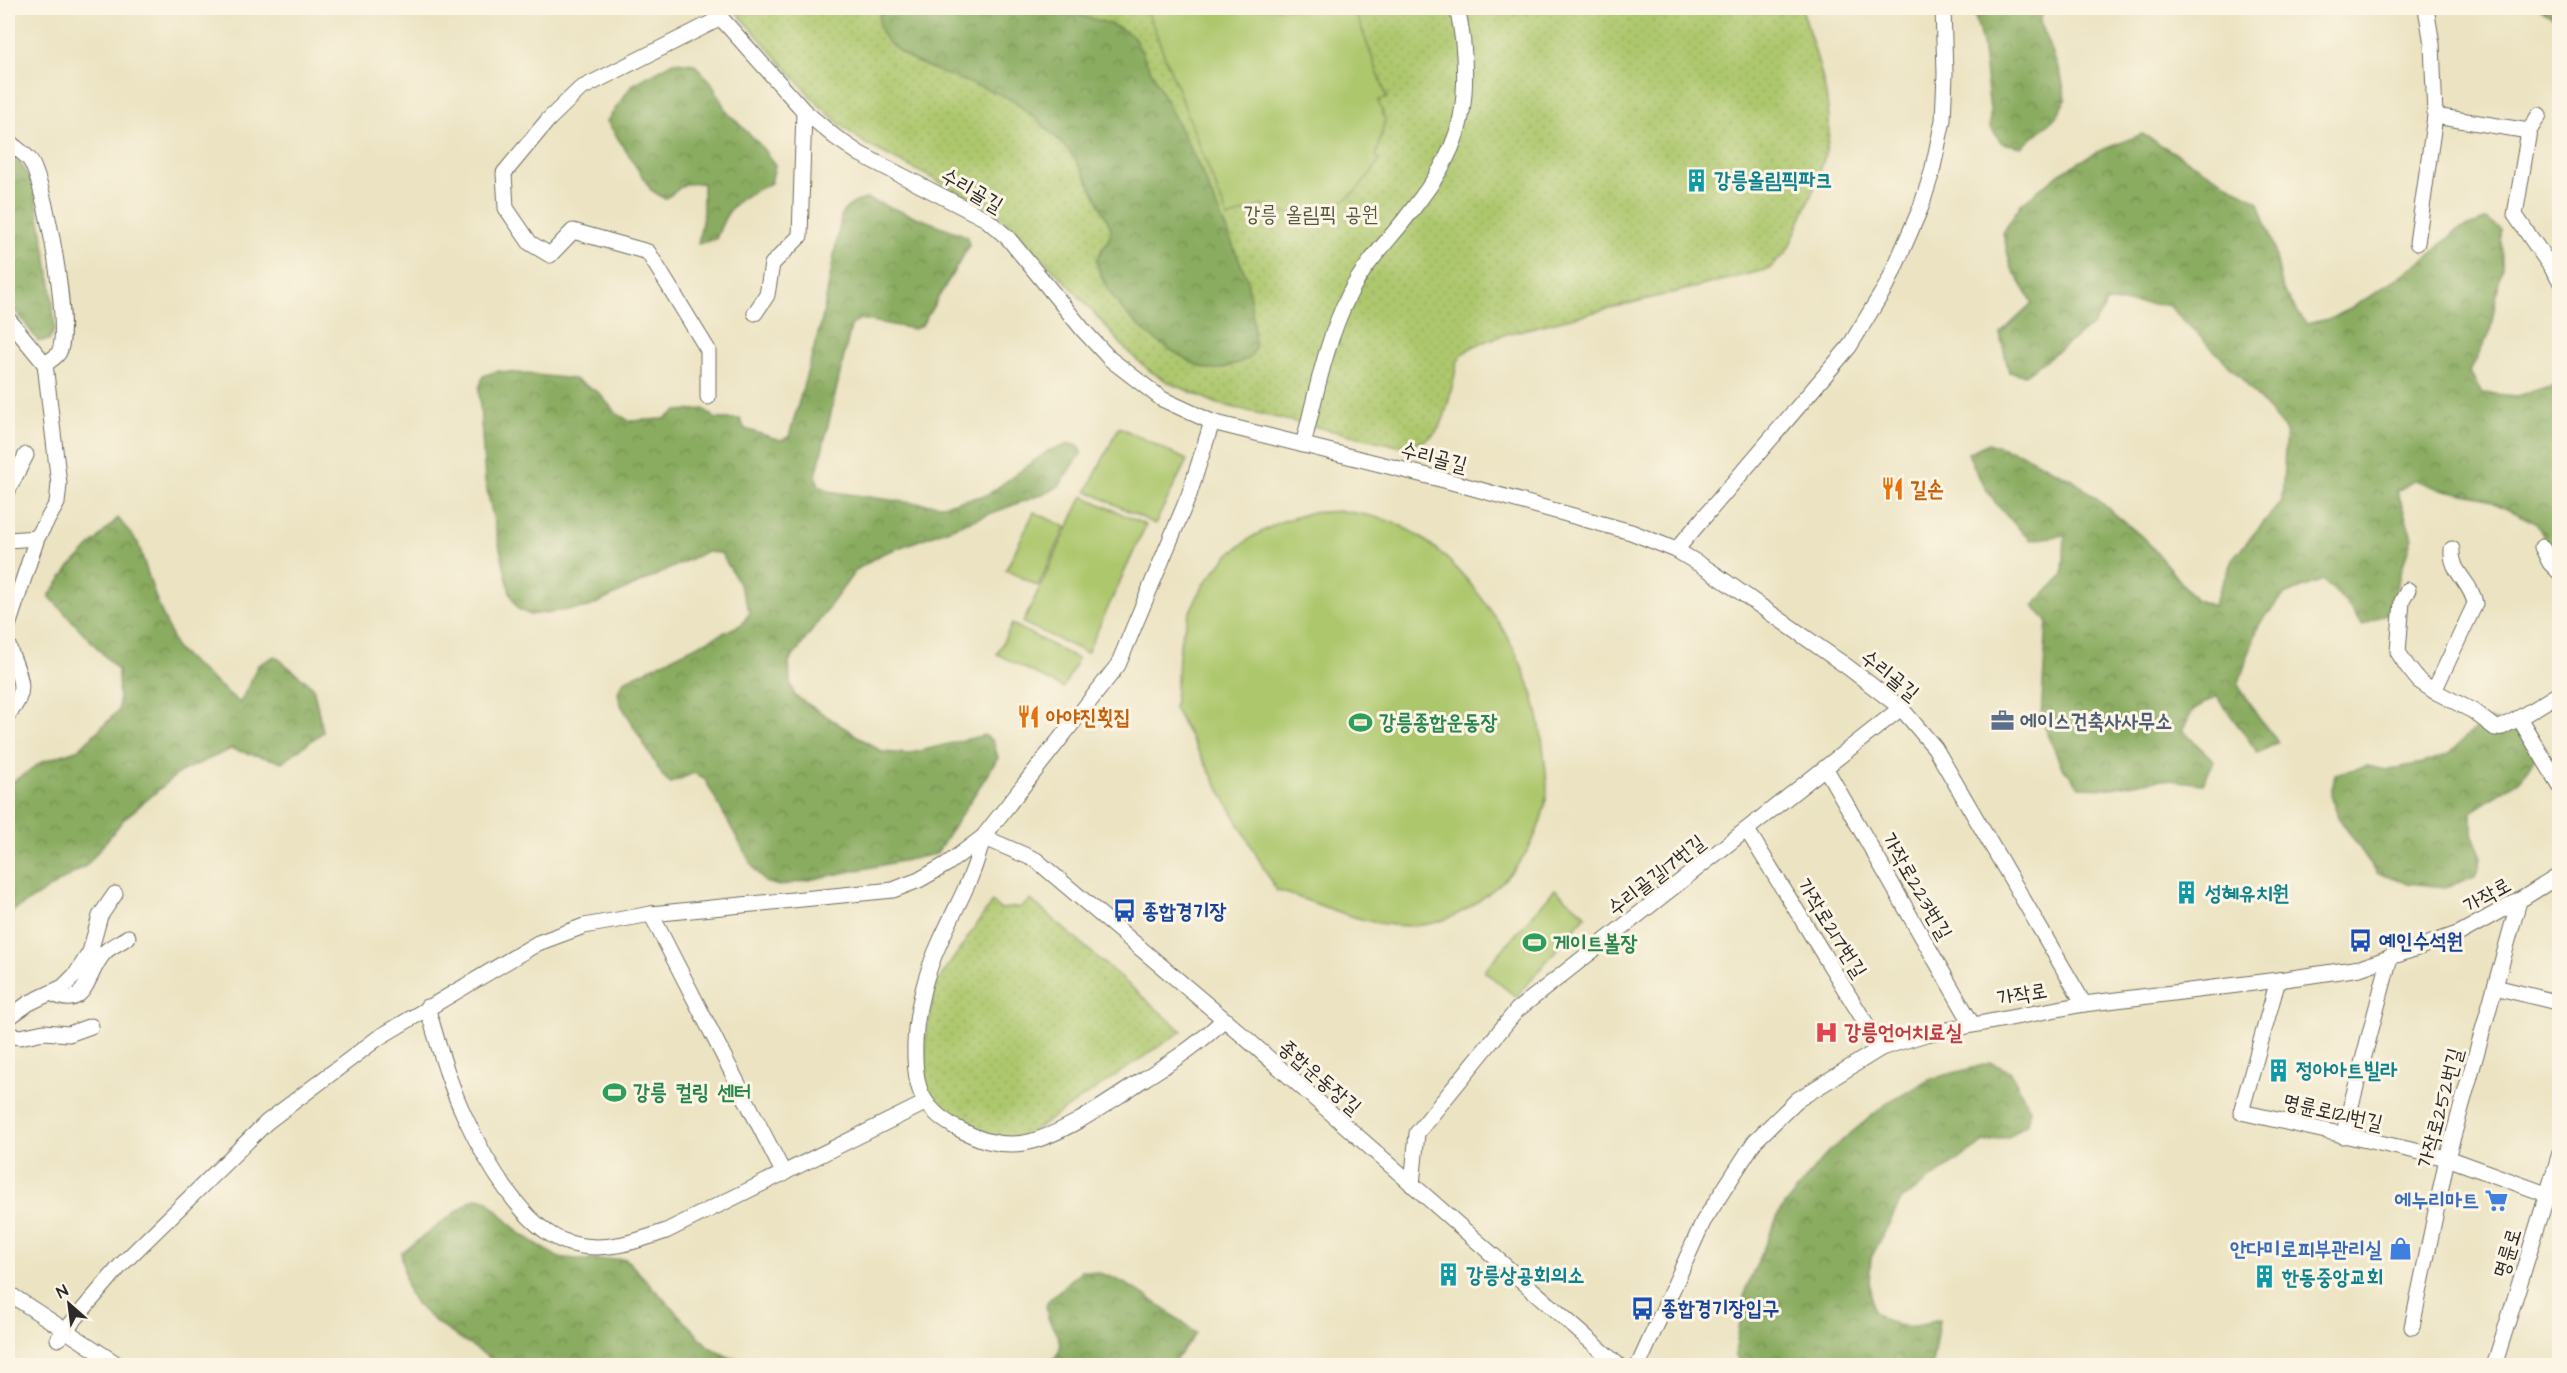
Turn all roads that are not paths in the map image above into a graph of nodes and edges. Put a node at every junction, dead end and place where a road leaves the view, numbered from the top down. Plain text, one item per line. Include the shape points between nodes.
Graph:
1 (1457, 8) edge
2 (1943, 8) edge
3 (2426, 8) edge
4 (717, 13) edge
5 (804, 111) junction
6 (2539, 115) dead end
7 (2435, 116) junction
8 (2529, 131) junction
9 (8, 141) edge
10 (2417, 243) dead end
11 (2559, 280) edge
12 (755, 313) dead end
13 (8, 319) edge
14 (45, 364) junction
15 (708, 397) dead end
16 (1212, 422) junction
17 (1303, 445) junction
18 (26, 455) dead end
19 (8, 490) edge
20 (37, 538) junction
21 (8, 540) edge
22 (2542, 547) dead end
23 (2452, 549) dead end
24 (1676, 550) junction
25 (2559, 573) edge
26 (2408, 590) dead end
27 (8, 626) edge
28 (8, 645) edge
29 (2434, 692) junction
30 (2559, 693) edge
31 (1901, 708) junction
32 (8, 714) edge
33 (2519, 717) junction
34 (1826, 769) junction
35 (2559, 786) edge
36 (1748, 830) junction
37 (982, 837) junction
38 (2559, 875) edge
39 (115, 894) dead end
40 (2519, 901) junction
41 (651, 914) junction
42 (128, 937) dead end
43 (2390, 957) junction
44 (2278, 980) junction
45 (2495, 987) junction
46 (51, 993) junction
47 (2559, 1003) edge
48 (2084, 1004) junction
49 (427, 1007) junction
50 (8, 1018) edge
51 (1224, 1019) junction
52 (1972, 1024) junction
53 (91, 1026) dead end
54 (8, 1035) edge
55 (1881, 1048) junction
56 (925, 1103) junction
57 (2343, 1136) junction
58 (2559, 1153) edge
59 (2447, 1158) junction
60 (784, 1174) junction
61 (1412, 1185) junction
62 (2553, 1196) edge
63 (8, 1293) edge
64 (2412, 1327) dead end
65 (62, 1334) junction
66 (120, 1365) edge
67 (1619, 1365) edge
68 (1638, 1365) edge
69 (2494, 1365) edge

1 - 17 street via 1464,69 1462,117 1455,139 1422,197 1350,292 1334,333
2 - 24 street via 1943,120 1921,207 1888,283 1849,347
3 - 7 street
4 - 5 street, 수리골길
4 - 15 street via 580,89 504,173 506,208 530,243 550,255 573,231 648,252 708,350
5 - 12 street via 800,237 772,264 767,295
5 - 16 street, 수리골길 via 860,154 986,219 1008,238 1110,359 1162,399
6 - 8 street
7 - 8 street
7 - 10 street
8 - 11 street via 2515,215
9 - 14 street via 29,160 41,183 59,282 63,331 59,352
13 - 14 street
14 - 20 street via 59,484 57,503
16 - 17 street, 수리골길
16 - 37 street via 1189,495 1121,660
17 - 24 street, 수리골길 via 1631,532
18 - 19 street
20 - 21 street
20 - 27 street
22 - 25 street
23 - 29 street via 2453,566 2468,583 2475,604
24 - 31 street, 수리골길 via 1840,661
26 - 29 street via 2402,601 2398,652 2419,681
28 - 32 street via 21,681 21,695
29 - 33 street via 2473,711 2495,728
30 - 33 street
31 - 34 street, 수리골길17번길
31 - 48 street, 수리골길 via 1935,748
33 - 35 street
34 - 36 street, 수리골길17번길
34 - 52 street, 가작로223번길
36 - 55 street, 가작로217번길
36 - 61 street, 수리골길17번길 via 1517,1010 1417,1133
37 - 41 street via 947,864 893,890
37 - 51 street, 종합운동장길 via 1036,860
37 - 56 street via 968,888 939,943 919,1013 915,1065
38 - 40 street, 가작로
39 - 46 street via 100,916 90,952 76,974
40 - 43 street, 가작로 via 2460,933
40 - 45 street, 가작로252번길
41 - 49 street via 584,926 538,943
41 - 60 street
42 - 46 street via 105,952 78,994 62,999
43 - 44 street, 가작로 via 2360,968
43 - 57 street
44 - 48 street, 가작로
44 - 57 street, 명륜로121번길 via 2241,1113
45 - 47 street
45 - 59 street, 가작로252번길
46 - 50 street
48 - 52 street, 가작로
49 - 60 street via 463,1114 478,1142 522,1209 546,1232 569,1243 604,1247 634,1242 666,1231
49 - 65 street via 378,1038 267,1122 121,1265
51 - 56 street via 1205,1038 1092,1114 1026,1143 987,1142 950,1124
51 - 61 street, 종합운동장길
52 - 55 street, 가작로
53 - 54 street via 69,1034
55 - 68 street, 가작로 via 1797,1100 1755,1141 1703,1222
56 - 60 street
57 - 59 street, 명륜로121번길
58 - 62 street, 명륜로
59 - 62 street, 명륜로121번길
59 - 64 street, 가작로252번길
61 - 67 street, 종합운동장길
62 - 69 street, 명륜로
63 - 65 street
65 - 66 street

